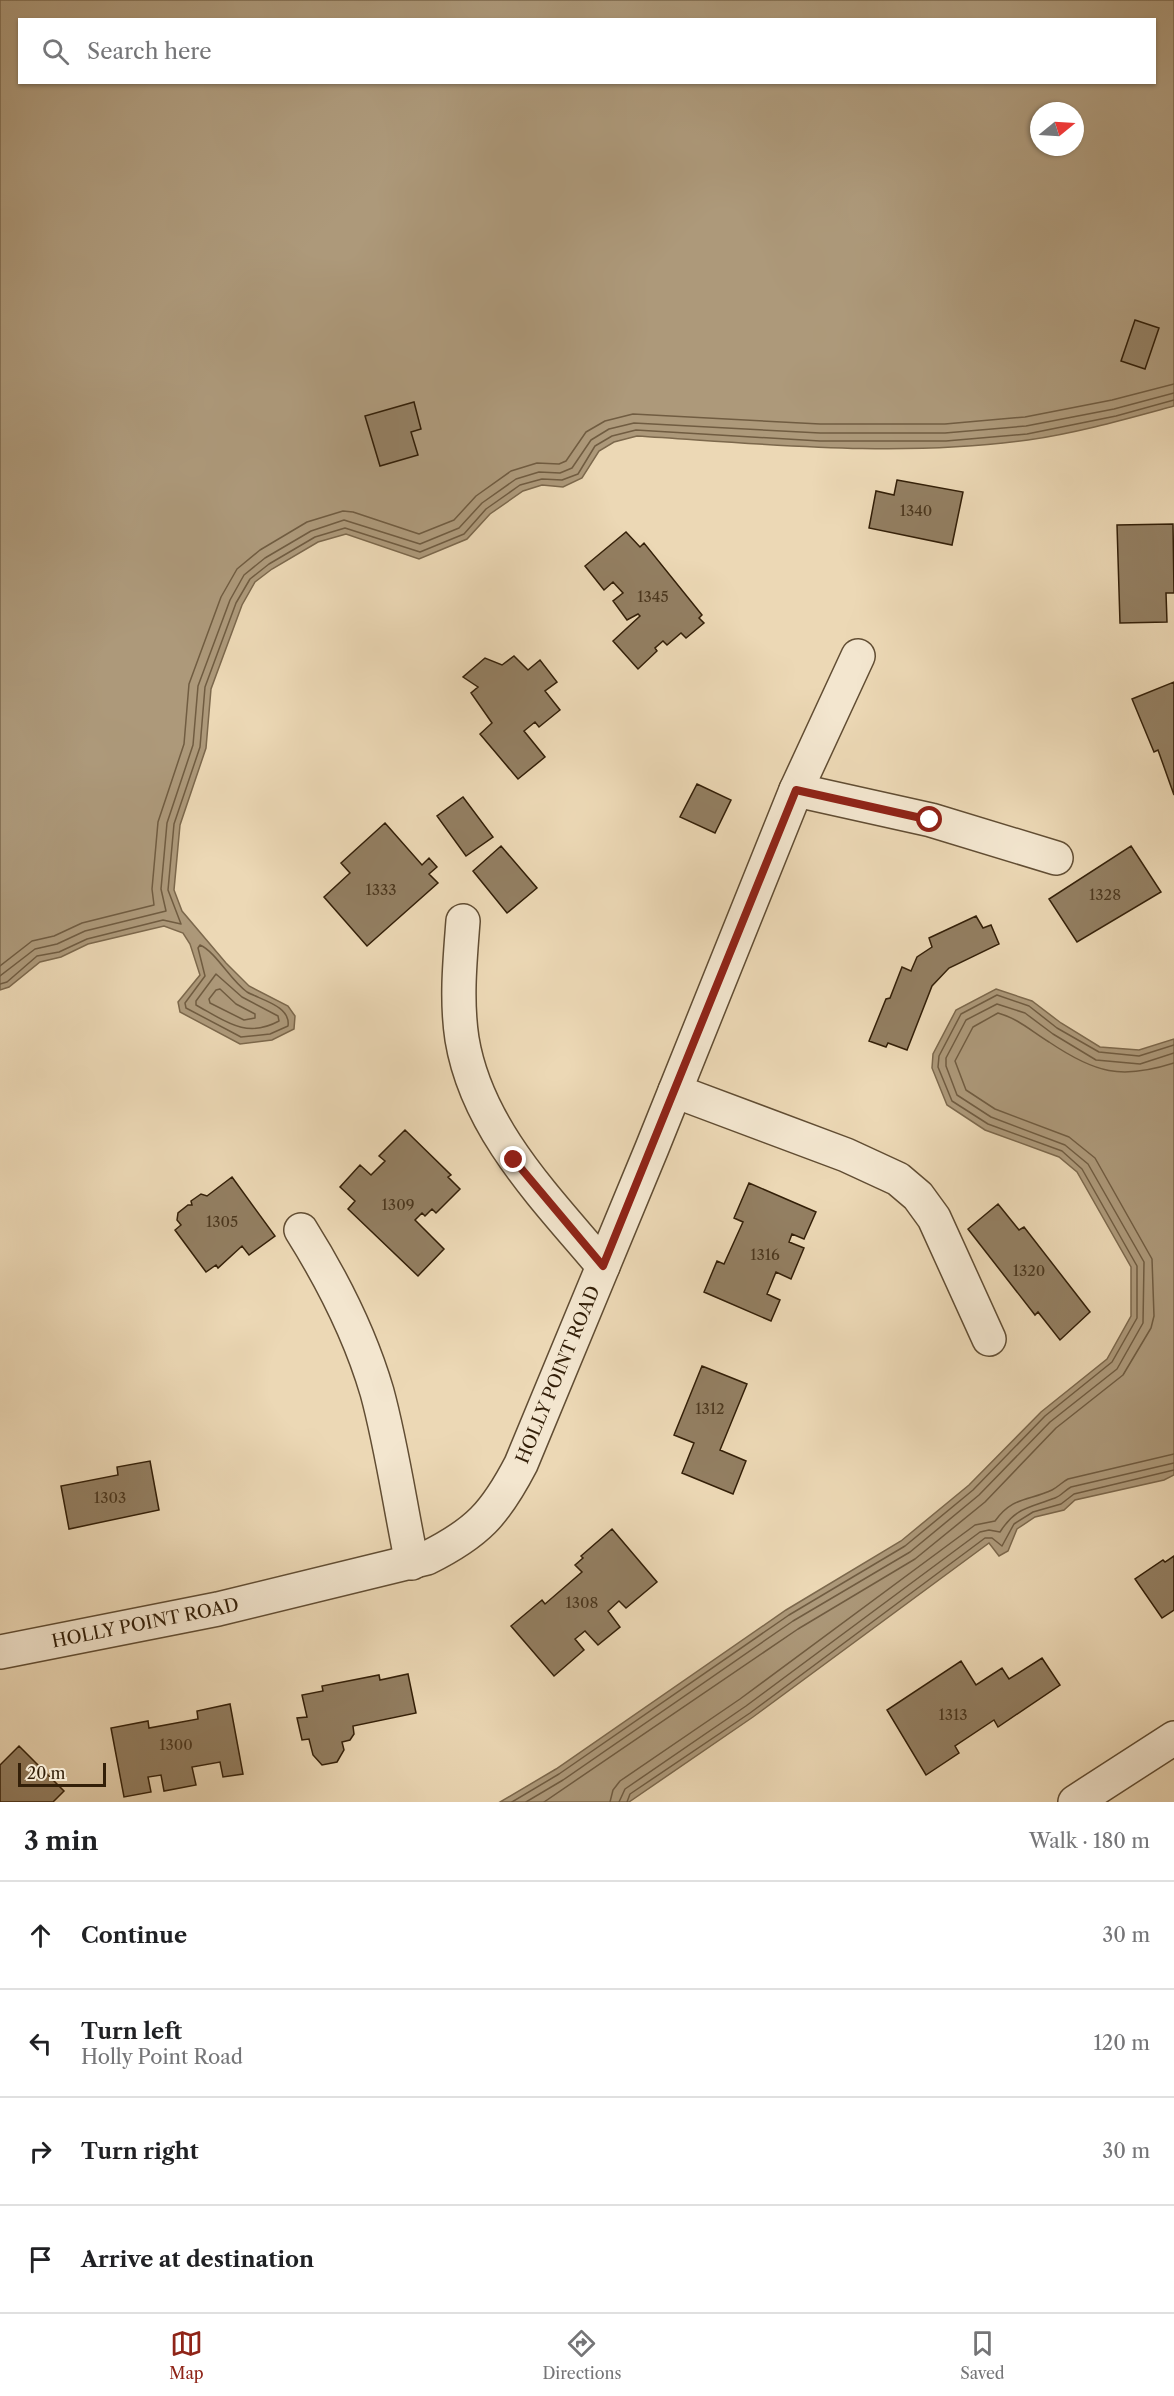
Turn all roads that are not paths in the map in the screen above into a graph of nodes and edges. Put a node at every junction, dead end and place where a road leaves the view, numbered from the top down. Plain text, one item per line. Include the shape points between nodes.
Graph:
1 (858, 656) dead end
2 (796, 790) junction
3 (1056, 858) dead end
4 (463, 921) dead end
5 (675, 1091) junction
6 (301, 1230) dead end
7 (603, 1266) junction
8 (988, 1339) dead end
9 (412, 1563) junction
10 (0, 1652) edge
11 (1174, 1738) edge
12 (1075, 1802) edge

1 - 2 street, HOLLY POINT ROAD
2 - 3 street via 930,820
2 - 5 street, HOLLY POINT ROAD
4 - 7 street via 459,980 462,1039 486,1111 514,1160
5 - 7 street, HOLLY POINT ROAD
5 - 8 street via 846,1155 898,1179 918,1196 934,1218
6 - 9 street via 356,1332 377,1393
7 - 9 street, HOLLY POINT ROAD via 503,1499 456,1544
9 - 10 street, HOLLY POINT ROAD via 218,1609
11 - 12 street

